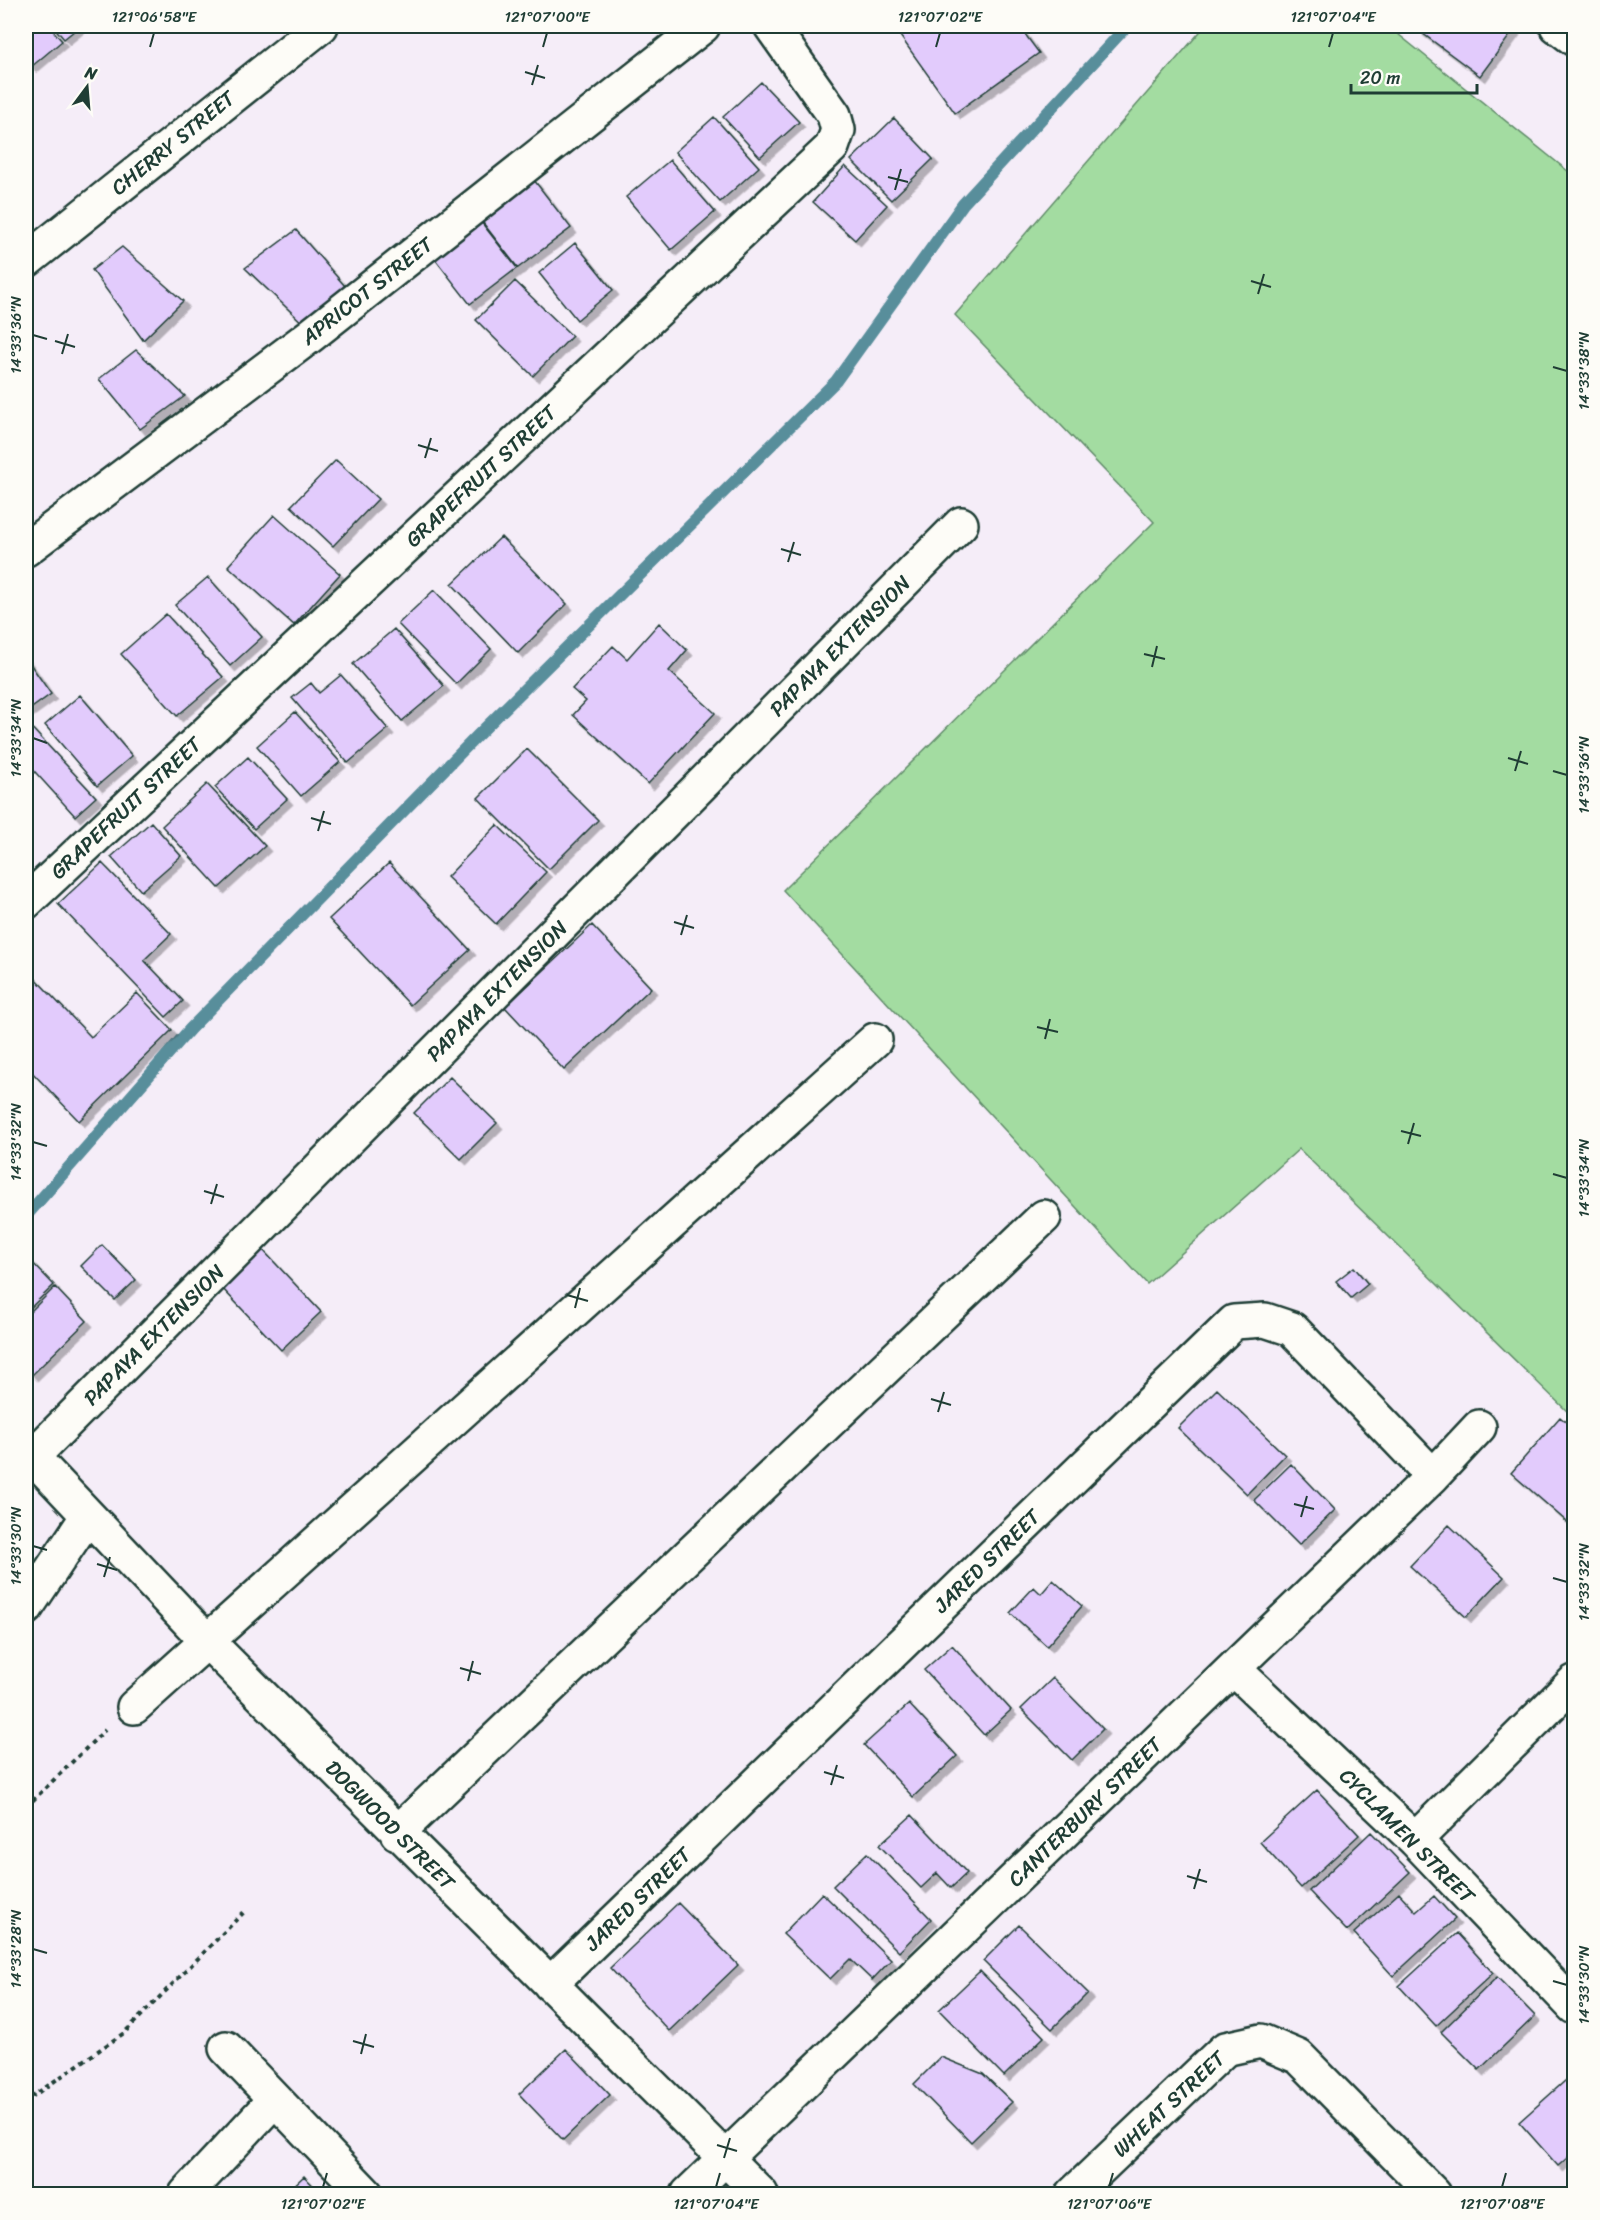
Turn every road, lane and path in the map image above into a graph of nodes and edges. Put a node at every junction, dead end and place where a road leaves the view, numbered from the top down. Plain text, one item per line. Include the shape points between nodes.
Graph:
1 (321, 26) edge
2 (703, 26) edge
3 (771, 26) edge
4 (1557, 26) edge
5 (1575, 39) edge
6 (26, 261) edge
7 (961, 524) dead end
8 (26, 549) edge
9 (26, 902) edge
10 (875, 1040) dead end
11 (1044, 1217) dead end
12 (1479, 1427) dead end
13 (29, 1453) edge
14 (1433, 1476) junction
15 (87, 1517) junction
16 (26, 1608) edge
17 (208, 1642) junction
18 (1234, 1669) junction
19 (1575, 1682) edge
20 (134, 1707) joint
21 (26, 1807) edge
22 (397, 1833) junction
23 (1415, 1840) junction
24 (245, 1911) dead end
25 (550, 1984) junction
26 (1575, 2007) edge
27 (226, 2048) dead end
28 (26, 2067) edge
29 (274, 2100) junction
30 (726, 2158) junction
31 (186, 2194) edge
32 (366, 2194) edge
33 (688, 2194) edge
34 (761, 2194) edge
35 (1072, 2194) edge
36 (1434, 2194) edge

1 - 6 street, CHERRY STREET
2 - 8 street, APRICOT STREET via 310,336
3 - 9 street, GRAPEFRUIT STREET via 834,115 838,130 832,147
4 - 5 street
7 - 13 street, PAPAYA EXTENSION
10 - 17 street
11 - 22 street
12 - 14 street, CANTERBURY STREET
13 - 15 street, DOGWOOD STREET
14 - 18 street, CANTERBURY STREET
14 - 25 street, JARED STREET via 1292,1329 1265,1320 1234,1322
15 - 16 street
15 - 17 street, DOGWOOD STREET
17 - 20 street
17 - 22 street, DOGWOOD STREET
18 - 23 street, CYCLAMEN STREET
18 - 30 street, CANTERBURY STREET
19 - 23 street
20 - 21 path
22 - 25 street, DOGWOOD STREET
23 - 26 street, CYCLAMEN STREET
24 - 28 path via 124,2033 33,2096
25 - 30 street, DOGWOOD STREET
27 - 29 street
29 - 31 street
29 - 32 street
30 - 33 street, CANTERBURY STREET
30 - 34 street, DOGWOOD STREET
35 - 36 street, WHEAT STREET via 1225,2049 1261,2041 1299,2057

